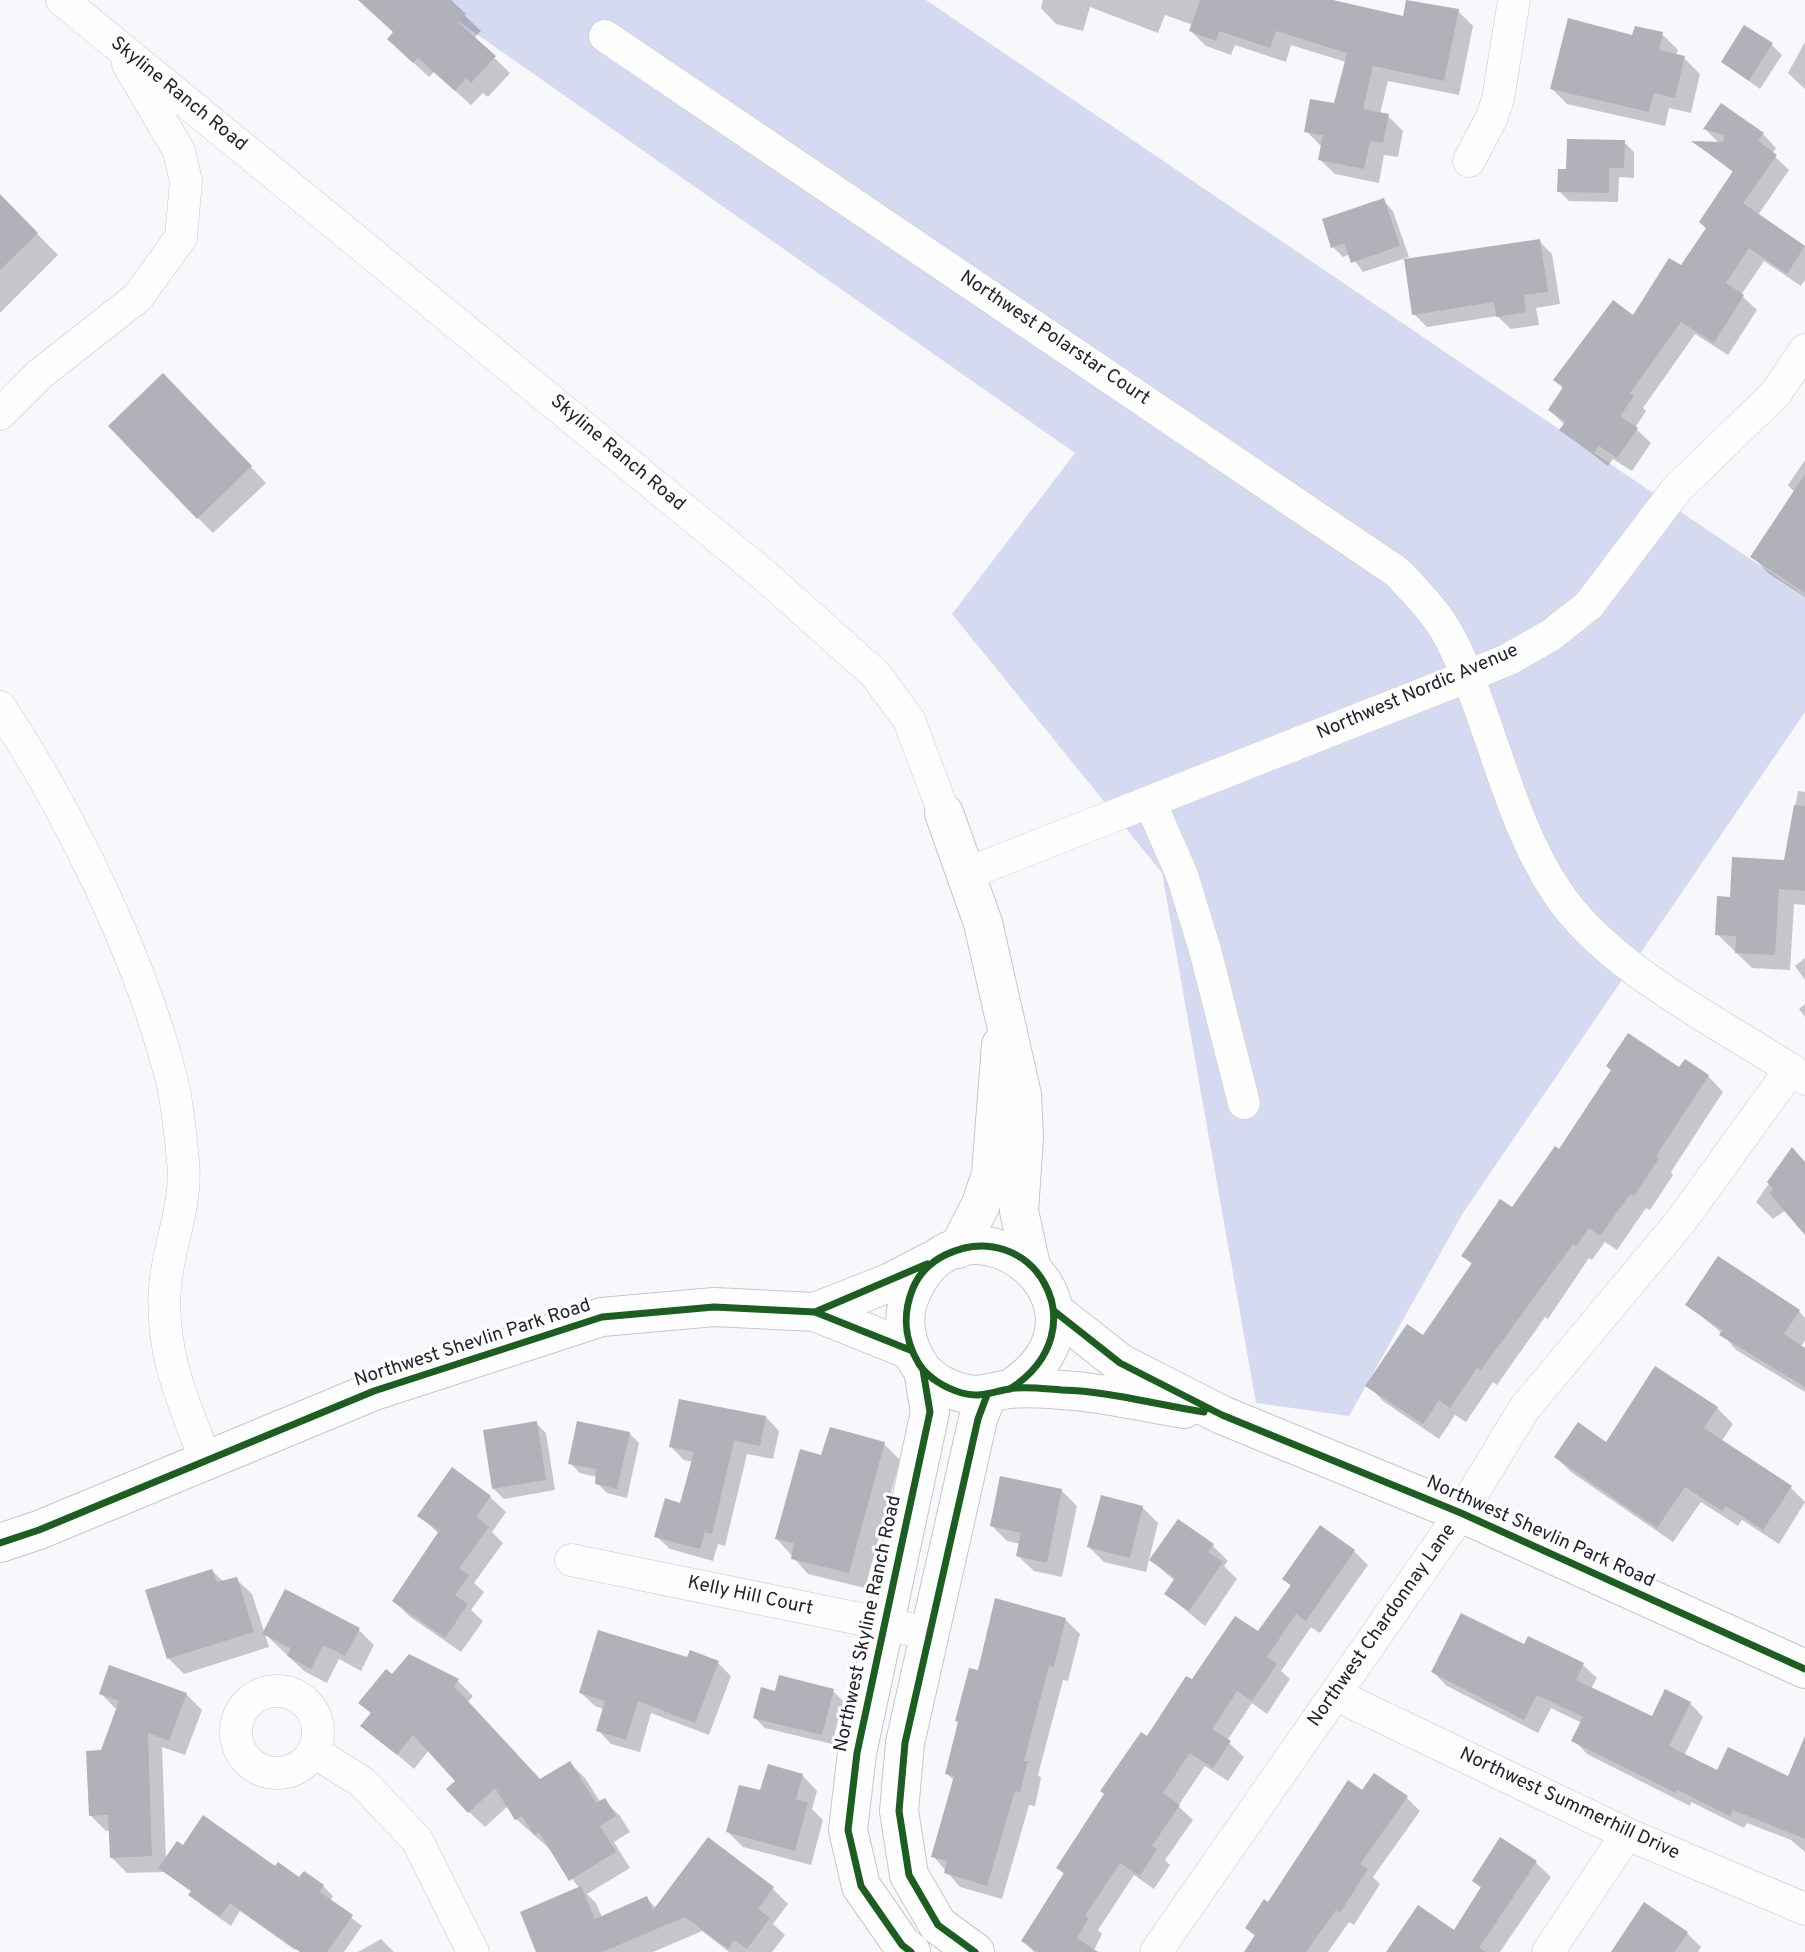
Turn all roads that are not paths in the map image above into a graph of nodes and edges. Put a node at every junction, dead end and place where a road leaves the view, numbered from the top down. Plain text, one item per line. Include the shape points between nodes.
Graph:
1 (62, 0) edge
2 (1514, 0) edge
3 (605, 36) dead end
4 (117, 45) junction
5 (1469, 161) dead end
6 (1805, 350) edge
7 (0, 414) edge
8 (1466, 677) junction
9 (0, 708) edge
10 (1150, 802) junction
11 (944, 813) joint
12 (966, 874) junction
13 (1004, 1025) junction
14 (1798, 1074) edge
15 (1244, 1103) dead end
16 (946, 1254) junction
17 (1031, 1266) junction
18 (1054, 1311) junction
19 (815, 1312) junction
20 (917, 1360) junction
21 (998, 1392) junction
22 (1222, 1415) junction
23 (206, 1461) junction
24 (1461, 1513) junction
25 (0, 1543) edge
26 (571, 1560) dead end
27 (884, 1624) junction
28 (929, 1633) junction
29 (1805, 1669) edge
30 (1336, 1695) junction
31 (314, 1752) dead end
32 (1627, 1834) junction
33 (1805, 1909) edge
34 (473, 1952) edge
35 (911, 1952) edge
36 (975, 1952) edge
37 (1156, 1952) edge
38 (1548, 1952) edge

1 - 4 street, Skyline Ranch Road
2 - 5 street via 1498,99
3 - 8 street, Northwest Polarstar Court via 1397,572 1450,638
4 - 7 street via 179,152 186,181 181,237 138,297 40,373
4 - 11 street, Skyline Ranch Road via 764,575 875,674 909,720
6 - 8 street, Northwest Nordic Avenue via 1776,393 1676,490 1589,605 1551,635
8 - 10 street, Northwest Nordic Avenue
8 - 14 street, Northwest Polarstar Court via 1534,852 1584,926 1640,973
9 - 23 street via 41,770 113,918 171,1078 184,1165 165,1286 166,1347
10 - 12 street, Northwest Nordic Avenue
10 - 15 street via 1182,875 1202,938
11 - 12 street, Skyline Ranch Road
12 - 13 street, Skyline Ranch Road via 983,923
13 - 16 street, Skyline Ranch Road via 991,1174 981,1204
13 - 17 street, Skyline Ranch Road via 1022,1095 1019,1211
14 - 24 street, Northwest Chardonnay Lane via 1524,1409
16 - 17 street via 984,1245 1009,1251
16 - 19 street, Northwest Shevlin Park Road
16 - 20 street via 917,1279 907,1303 905,1327
17 - 18 street via 1046,1286
18 - 21 street via 1053,1335 1045,1357 1030,1376
18 - 22 street, Northwest Shevlin Park Road via 1120,1363
19 - 20 street, Northwest Shevlin Park Road
19 - 23 street, Northwest Shevlin Park Road via 714,1307 602,1317 374,1391
20 - 21 street via 963,1394
20 - 27 street, Northwest Skyline Ranch Road via 930,1412
21 - 22 street, Northwest Shevlin Park Road via 1066,1390
21 - 28 street via 978,1419
22 - 24 street, Northwest Shevlin Park Road
23 - 25 street, Northwest Shevlin Park Road
24 - 29 street, Northwest Shevlin Park Road
24 - 30 street, Northwest Chardonnay Lane
26 - 27 street, Kelly Hill Court
27 - 28 street, Kelly Hill Court
27 - 35 street, Northwest Skyline Ranch Road via 857,1753 848,1830 861,1886
28 - 36 street via 905,1743 899,1811 909,1875 938,1925
30 - 32 street, Northwest Summerhill Drive
30 - 37 street, Northwest Chardonnay Lane
31 - 34 street via 362,1782 417,1840
32 - 33 street, Northwest Summerhill Drive
32 - 38 street

